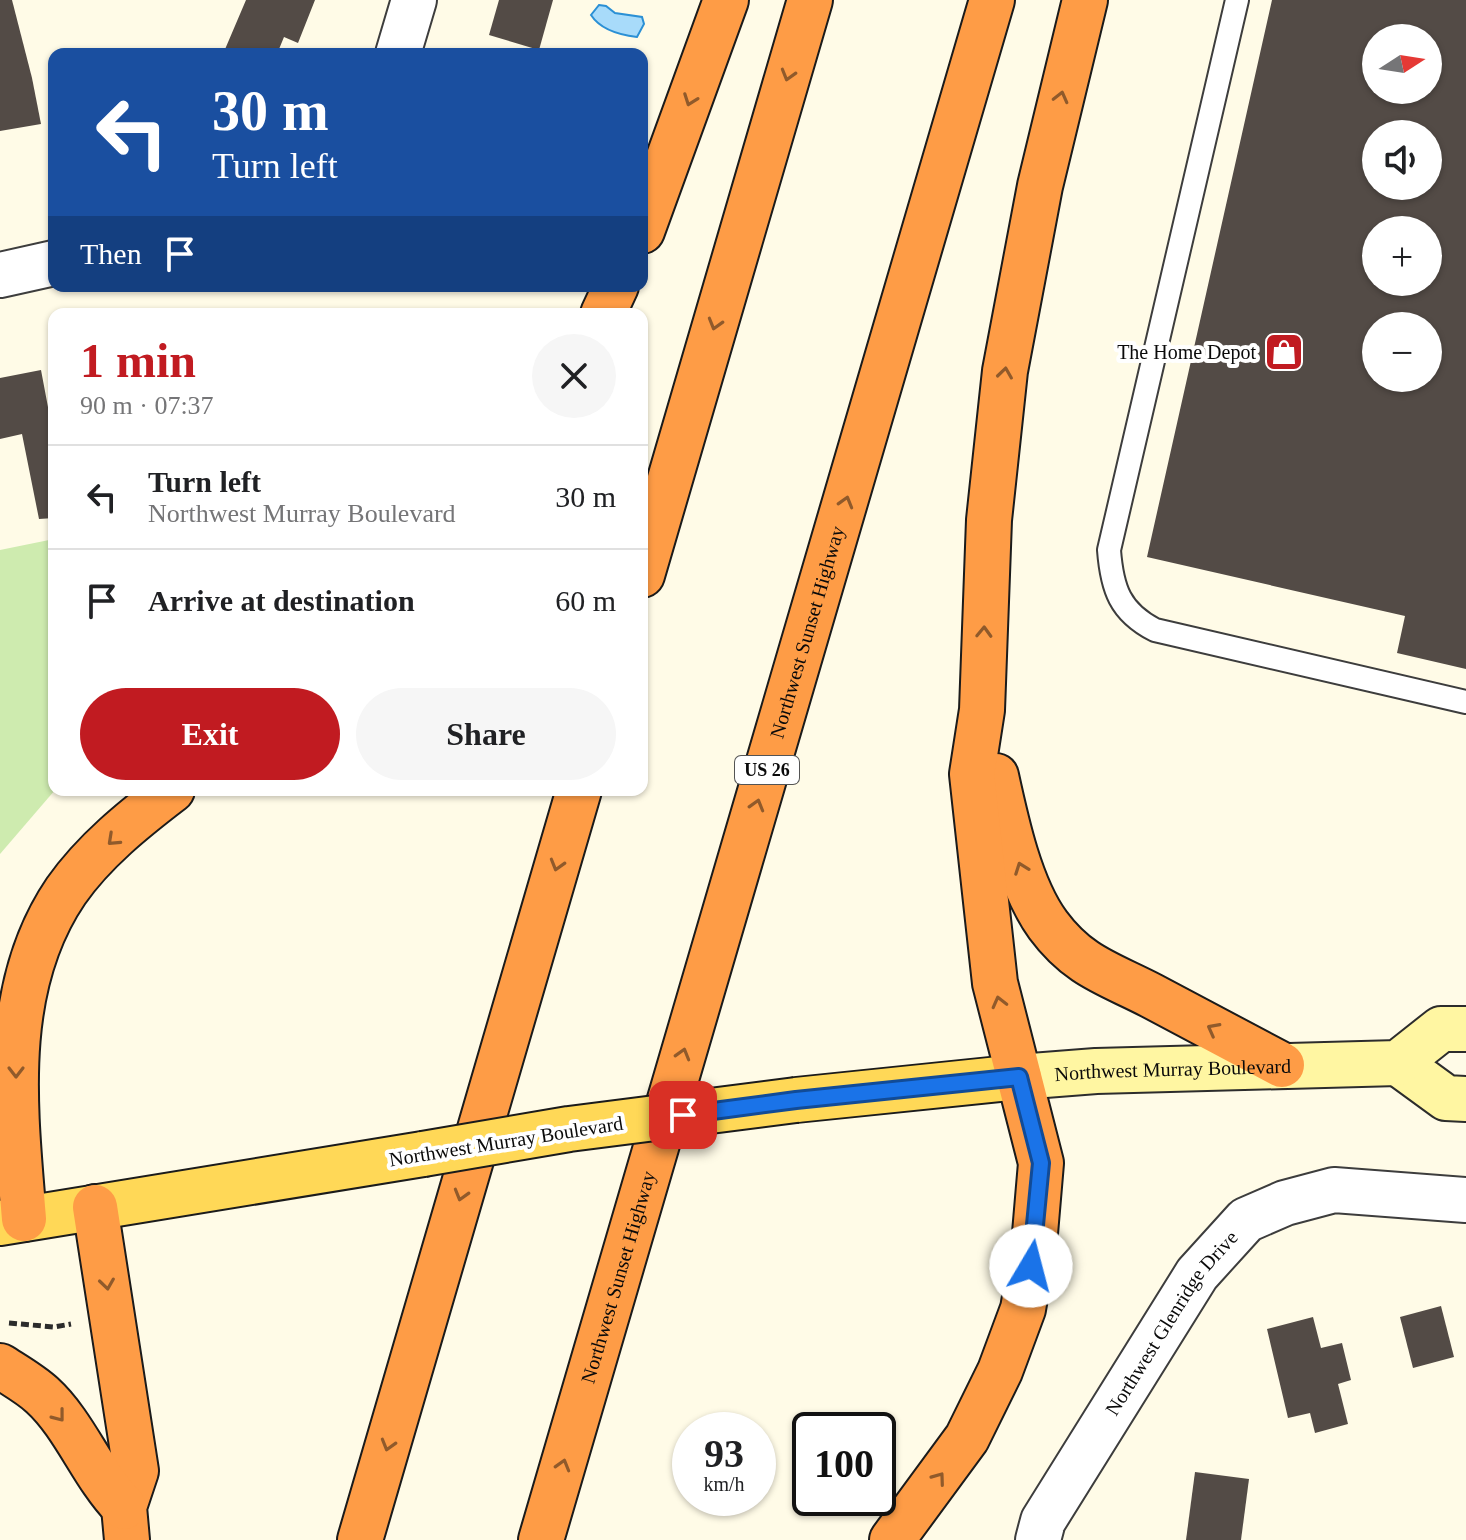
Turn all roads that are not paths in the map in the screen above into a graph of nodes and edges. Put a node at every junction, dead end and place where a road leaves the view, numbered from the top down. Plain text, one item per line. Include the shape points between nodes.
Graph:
1 (414, 0) edge
2 (726, 0) edge
3 (810, 0) edge
4 (992, 0) edge
5 (1085, 0) edge
6 (1237, 0) edge
7 (400, 48) edge
8 (648, 214) edge
9 (48, 264) edge
10 (0, 275) edge
11 (648, 554) edge
12 (1466, 702) edge
13 (982, 710) junction
14 (164, 796) edge
15 (577, 796) edge
16 (1466, 1029) edge
17 (1398, 1063) junction
18 (1282, 1065) junction
19 (1019, 1077) junction
20 (1466, 1099) edge
21 (1466, 1200) edge
22 (95, 1207) junction
23 (12, 1221) edge
24 (0, 1366) edge
25 (126, 1524) edge
26 (360, 1540) edge
27 (541, 1540) edge
28 (892, 1540) edge
29 (1038, 1540) edge

1 - 7 street
2 -> 8 highway
3 -> 11 highway
27 -> 4 highway, Northwest Sunset Highway / US 26
13 -> 5 highway via 989,520 1005,371 1040,186
6 - 12 lane via 1109,550 1120,599 1135,620 1155,630
9 - 10 street
18 -> 13 highway via 1099,972 1046,923 1007,826
19 -> 13 highway via 995,983 972,774
14 -> 23 highway via 96,855 66,892 37,946 23,993 16,1049
15 -> 26 highway
16 - 17 main road via 1441,1029
17 - 18 main road, Northwest Murray Boulevard
17 - 20 main road via 1446,1098
18 - 19 main road, Northwest Murray Boulevard
19 - 22 main road, Northwest Murray Boulevard, bridge via 569,1129
28 -> 19 highway via 967,1438 1023,1309 1041,1163
21 - 29 street, Northwest Glenridge Drive via 1334,1190 1246,1220 1197,1274 1043,1521
22 - 23 main road, Northwest Murray Boulevard
22 -> 25 highway via 136,1471
24 -> 25 highway via 42,1395 74,1436

